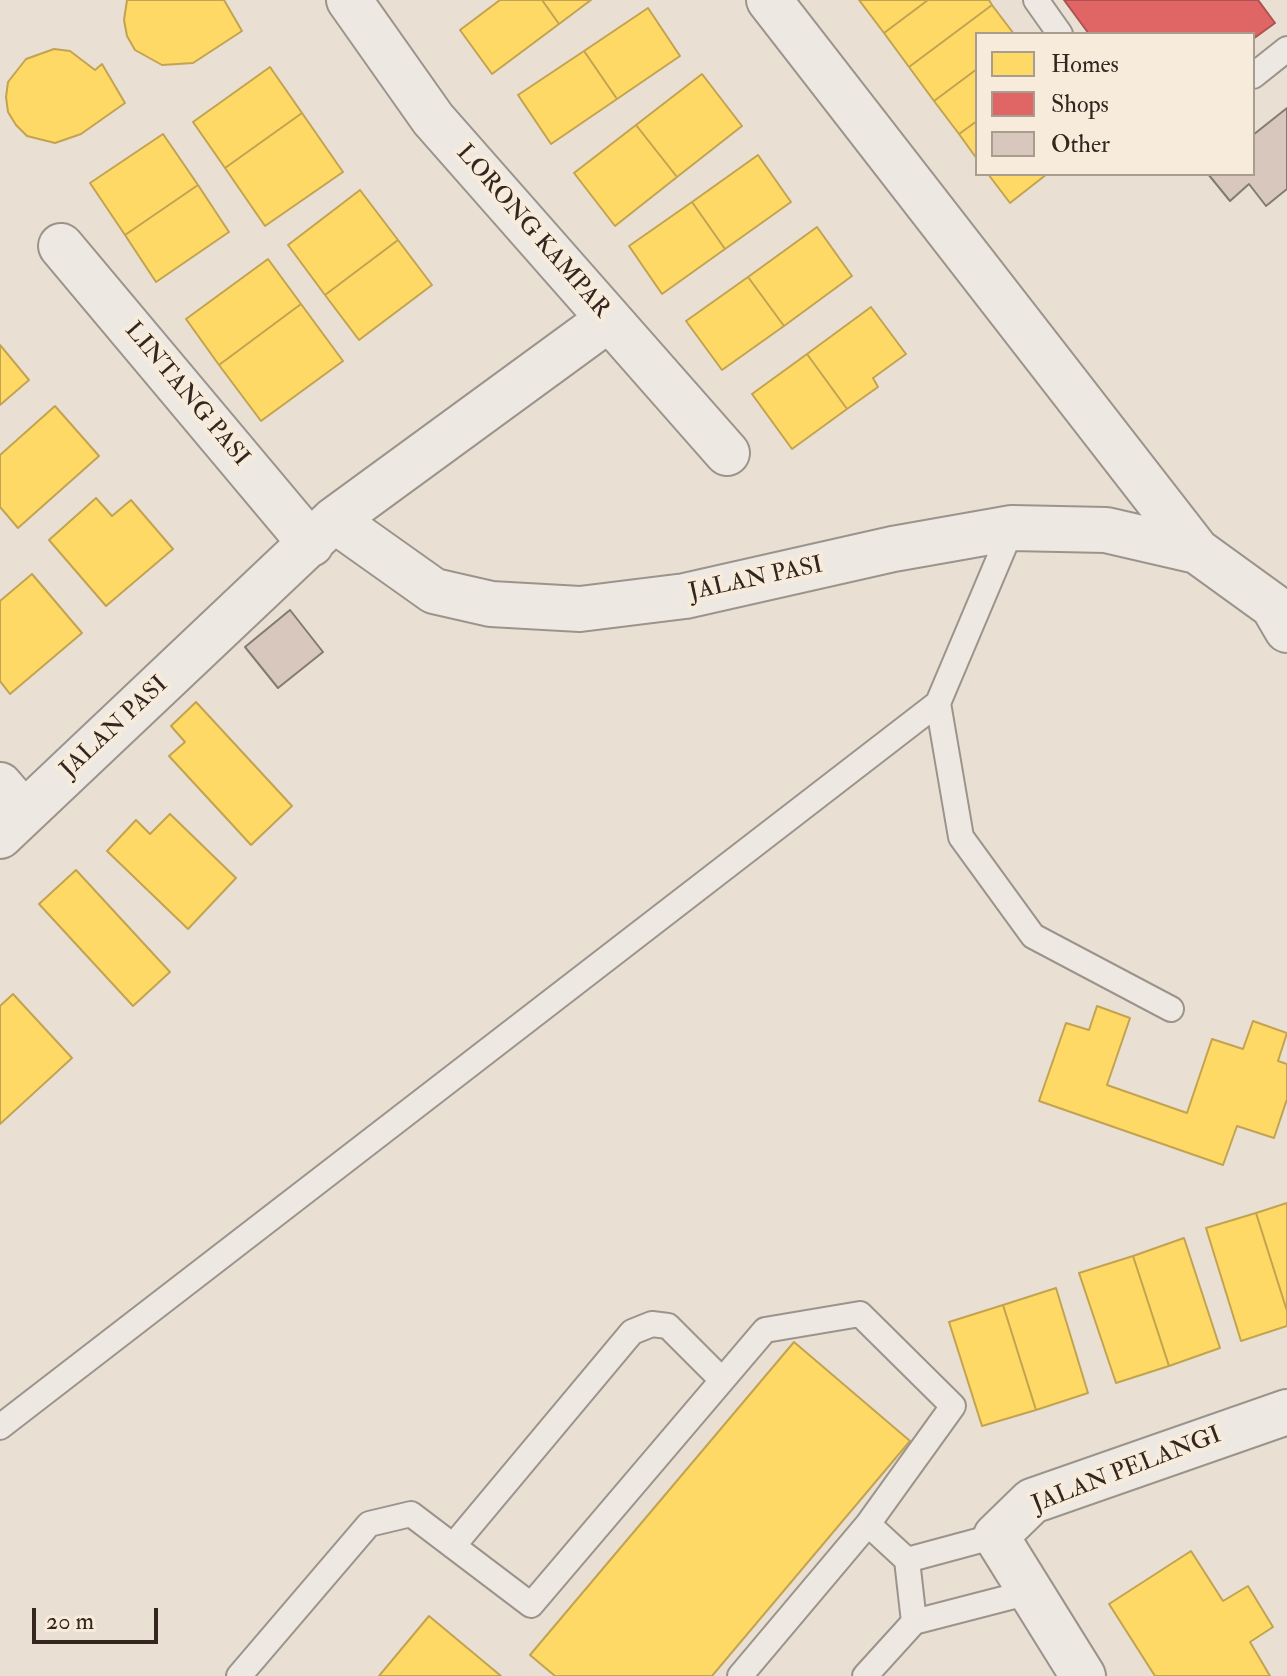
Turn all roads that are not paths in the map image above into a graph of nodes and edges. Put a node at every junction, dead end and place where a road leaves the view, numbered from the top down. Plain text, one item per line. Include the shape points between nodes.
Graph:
1 (349, 0) edge
2 (769, 0) edge
3 (1036, 0) edge
4 (1059, 32) edge
5 (1287, 49) edge
6 (1255, 74) edge
7 (61, 246) dead end
8 (609, 319) junction
9 (727, 453) dead end
10 (1012, 528) junction
11 (323, 532) junction
12 (1197, 551) junction
13 (1282, 610) edge
14 (938, 703) junction
15 (8, 811) edge
16 (1171, 1009) dead end
17 (722, 1380) junction
18 (1283, 1421) edge
19 (0, 1427) edge
20 (868, 1524) junction
21 (996, 1536) junction
22 (453, 1546) junction
23 (907, 1560) junction
24 (1030, 1592) junction
25 (914, 1622) junction
26 (746, 1674) edge
27 (239, 1676) edge
28 (865, 1676) edge
29 (1083, 1676) edge

1 - 8 street, LORONG KAMPAR via 433,119
2 - 12 street
3 - 4 lane
5 - 6 lane
7 - 11 street, LINTANG PASI
8 - 9 street, LORONG KAMPAR
8 - 11 street, JALAN PASI
10 - 11 street, JALAN PASI via 685,596 580,609 491,604 434,591
10 - 12 street, JALAN PASI via 1106,530
10 - 14 lane
11 - 15 street, JALAN PASI
12 - 13 street
14 - 16 lane via 961,837 1033,936
14 - 19 lane
17 - 20 lane via 765,1330 860,1314 953,1406
17 - 22 lane via 531,1605
17 - 22 lane via 668,1326 652,1324 632,1332
18 - 21 street, JALAN PELANGI via 1032,1501
20 - 23 lane
20 - 26 lane
21 - 23 lane
21 - 24 street
22 - 27 lane via 411,1514 369,1524
23 - 25 lane
24 - 25 lane
24 - 29 street
25 - 28 lane

